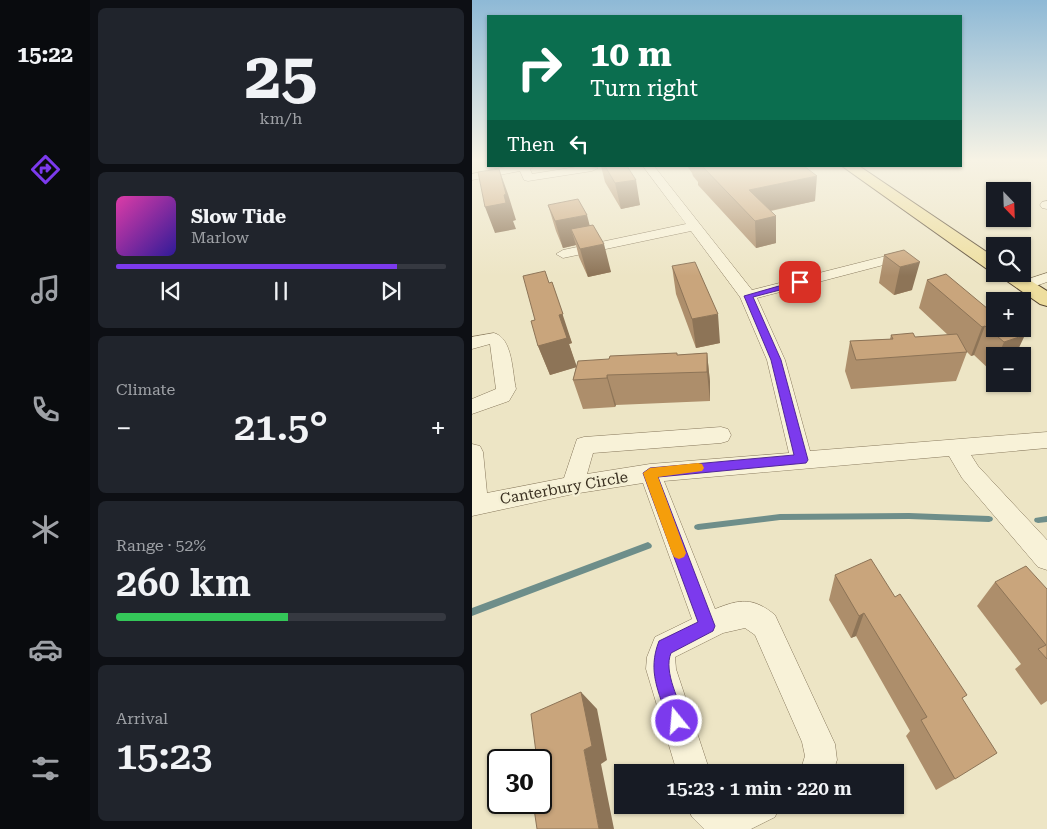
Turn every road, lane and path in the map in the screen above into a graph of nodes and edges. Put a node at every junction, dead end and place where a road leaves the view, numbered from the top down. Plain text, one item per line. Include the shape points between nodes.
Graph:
1 (674, 199) edge
2 (897, 199) edge
3 (695, 226) junction
4 (563, 254) dead end
5 (886, 260) dead end
6 (986, 260) edge
7 (1046, 277) edge
8 (1019, 282) edge
9 (1024, 285) junction
10 (748, 296) junction
11 (1046, 300) edge
12 (472, 342) edge
13 (472, 407) edge
14 (721, 435) dead end
15 (1046, 440) edge
16 (956, 449) junction
17 (472, 452) edge
18 (802, 460) junction
19 (650, 473) junction
20 (573, 485) junction
21 (475, 505) edge
22 (1046, 559) edge
23 (708, 626) junction
24 (691, 764) edge
25 (821, 764) edge
26 (711, 814) edge
27 (748, 814) edge

1 - 3 street
2 - 6 main road
3 - 4 street
3 - 10 street
5 - 10 street
7 - 9 street
8 - 9 main road
9 - 11 main road
10 - 18 street via 776,360
12 - 13 street via 494,338 498,341 506,389 502,396
14 - 20 street via 584,445
15 - 16 street, Canterbury Circle
16 - 18 street, Canterbury Circle
16 - 22 street via 970,472
17 - 21 street
18 - 19 street, Canterbury Circle
19 - 20 street, Canterbury Circle
19 - 23 street
20 - 21 street, Canterbury Circle
23 - 24 street via 665,647 661,657 661,669
23 - 25 street via 745,614 766,625 821,751
26 - 27 street via 720,821 735,822

